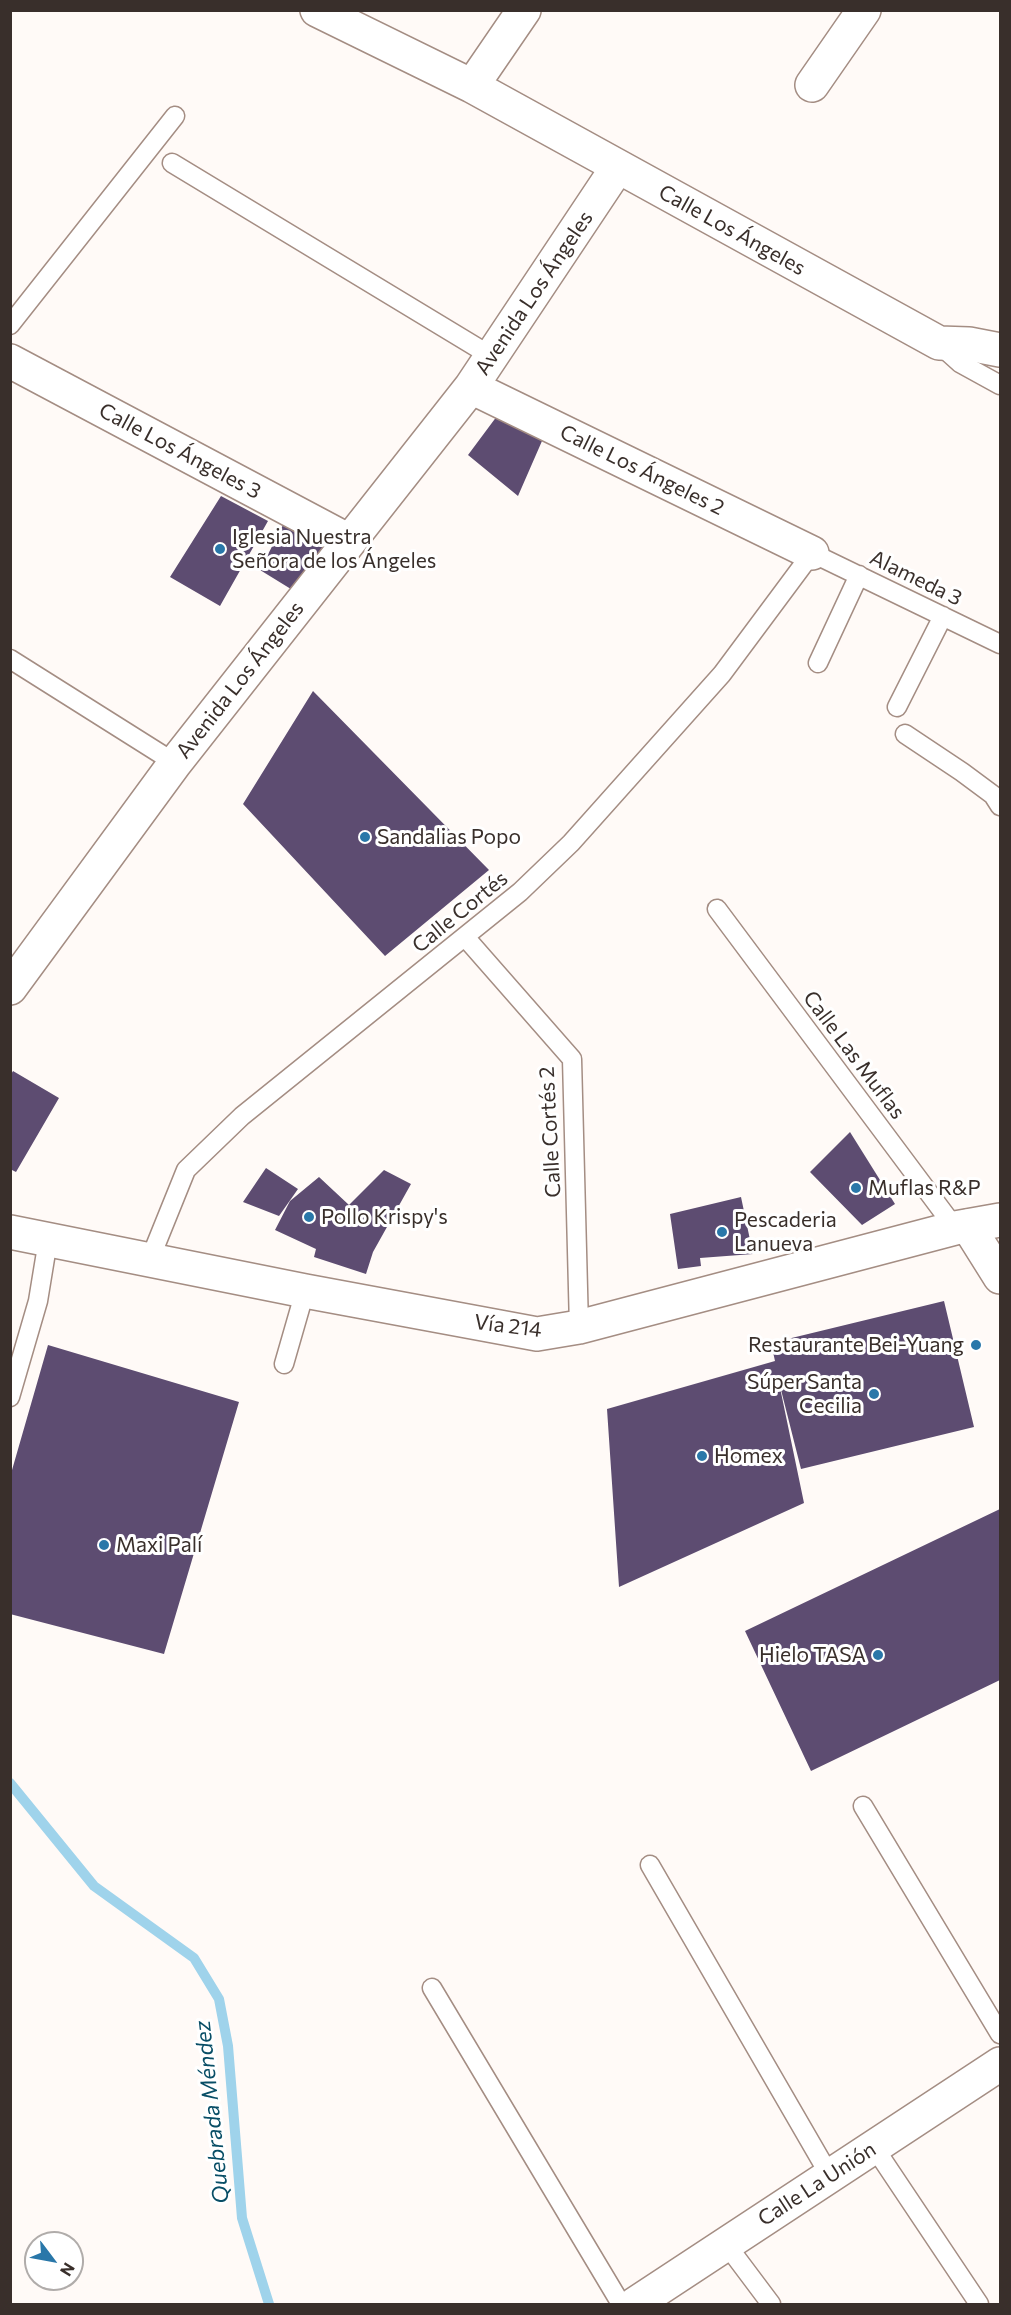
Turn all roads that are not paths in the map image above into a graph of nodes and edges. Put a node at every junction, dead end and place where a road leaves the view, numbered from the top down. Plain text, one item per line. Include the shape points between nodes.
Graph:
1 (317, 10) edge
2 (524, 10) edge
3 (864, 10) edge
4 (812, 85) dead end
5 (472, 86) junction
6 (176, 116) dead end
7 (172, 163) dead end
8 (617, 168) junction
9 (10, 325) edge
10 (939, 343) junction
11 (1000, 350) edge
12 (491, 356) junction
13 (10, 361) edge
14 (1000, 385) edge
15 (471, 387) junction
16 (349, 541) junction
17 (812, 553) junction
18 (859, 575) junction
19 (943, 616) junction
20 (1000, 644) edge
21 (10, 659) edge
22 (818, 663) dead end
23 (897, 707) dead end
24 (905, 734) dead end
25 (175, 763) junction
26 (1000, 806) edge
27 (717, 909) dead end
28 (465, 937) junction
29 (10, 987) edge
30 (1000, 1220) edge
31 (961, 1227) junction
32 (10, 1232) edge
33 (48, 1240) junction
34 (150, 1259) junction
35 (1000, 1277) edge
36 (305, 1292) junction
37 (579, 1327) junction
38 (285, 1364) dead end
39 (10, 1397) edge
40 (863, 1806) dead end
41 (650, 1866) dead end
42 (432, 1988) dead end
43 (1000, 2057) edge
44 (874, 2146) junction
45 (830, 2176) junction
46 (726, 2244) junction
47 (621, 2304) edge
48 (635, 2304) edge
49 (771, 2304) edge
50 (979, 2304) edge

1 - 5 street, Calle Los Ángeles
2 - 5 street
3 - 4 street
5 - 8 street, Calle Los Ángeles
6 - 9 lane
7 - 12 lane
8 - 10 street, Calle Los Ángeles
8 - 12 street, Avenida Los Ángeles
10 - 11 street, Calle Los Ángeles
10 - 14 lane via 960,363
12 - 15 street, Avenida Los Ángeles
13 - 16 street, Calle Los Ángeles 3
15 - 16 street, Avenida Los Ángeles
15 - 17 street, Calle Los Ángeles 2
16 - 25 street, Avenida Los Ángeles
17 - 18 lane, Alameda 3
17 - 28 lane, Calle Cortés via 722,674 571,843
18 - 19 lane, Alameda 3
18 - 22 lane
19 - 20 lane, Alameda 3
19 - 23 lane
21 - 25 lane
24 - 26 lane via 993,795
25 - 29 street, Avenida Los Ángeles
27 - 31 lane, Calle Las Muflas
28 - 34 lane, Calle Cortés via 242,1116 186,1170
28 - 37 lane, Calle Cortés 2 via 572,1059
30 - 31 street, Vía 214
31 - 35 street
31 - 37 street, Vía 214
32 - 33 street, Vía 214
33 - 34 street, Vía 214
33 - 39 lane via 38,1300
34 - 36 street, Vía 214
36 - 37 street, Vía 214 via 537,1334
36 - 38 lane
40 - 43 lane
41 - 45 lane
42 - 47 lane
43 - 44 street, Calle La Unión
44 - 45 street, Calle La Unión
44 - 50 lane
45 - 46 street, Calle La Unión
46 - 48 street, Calle La Unión
46 - 49 lane

